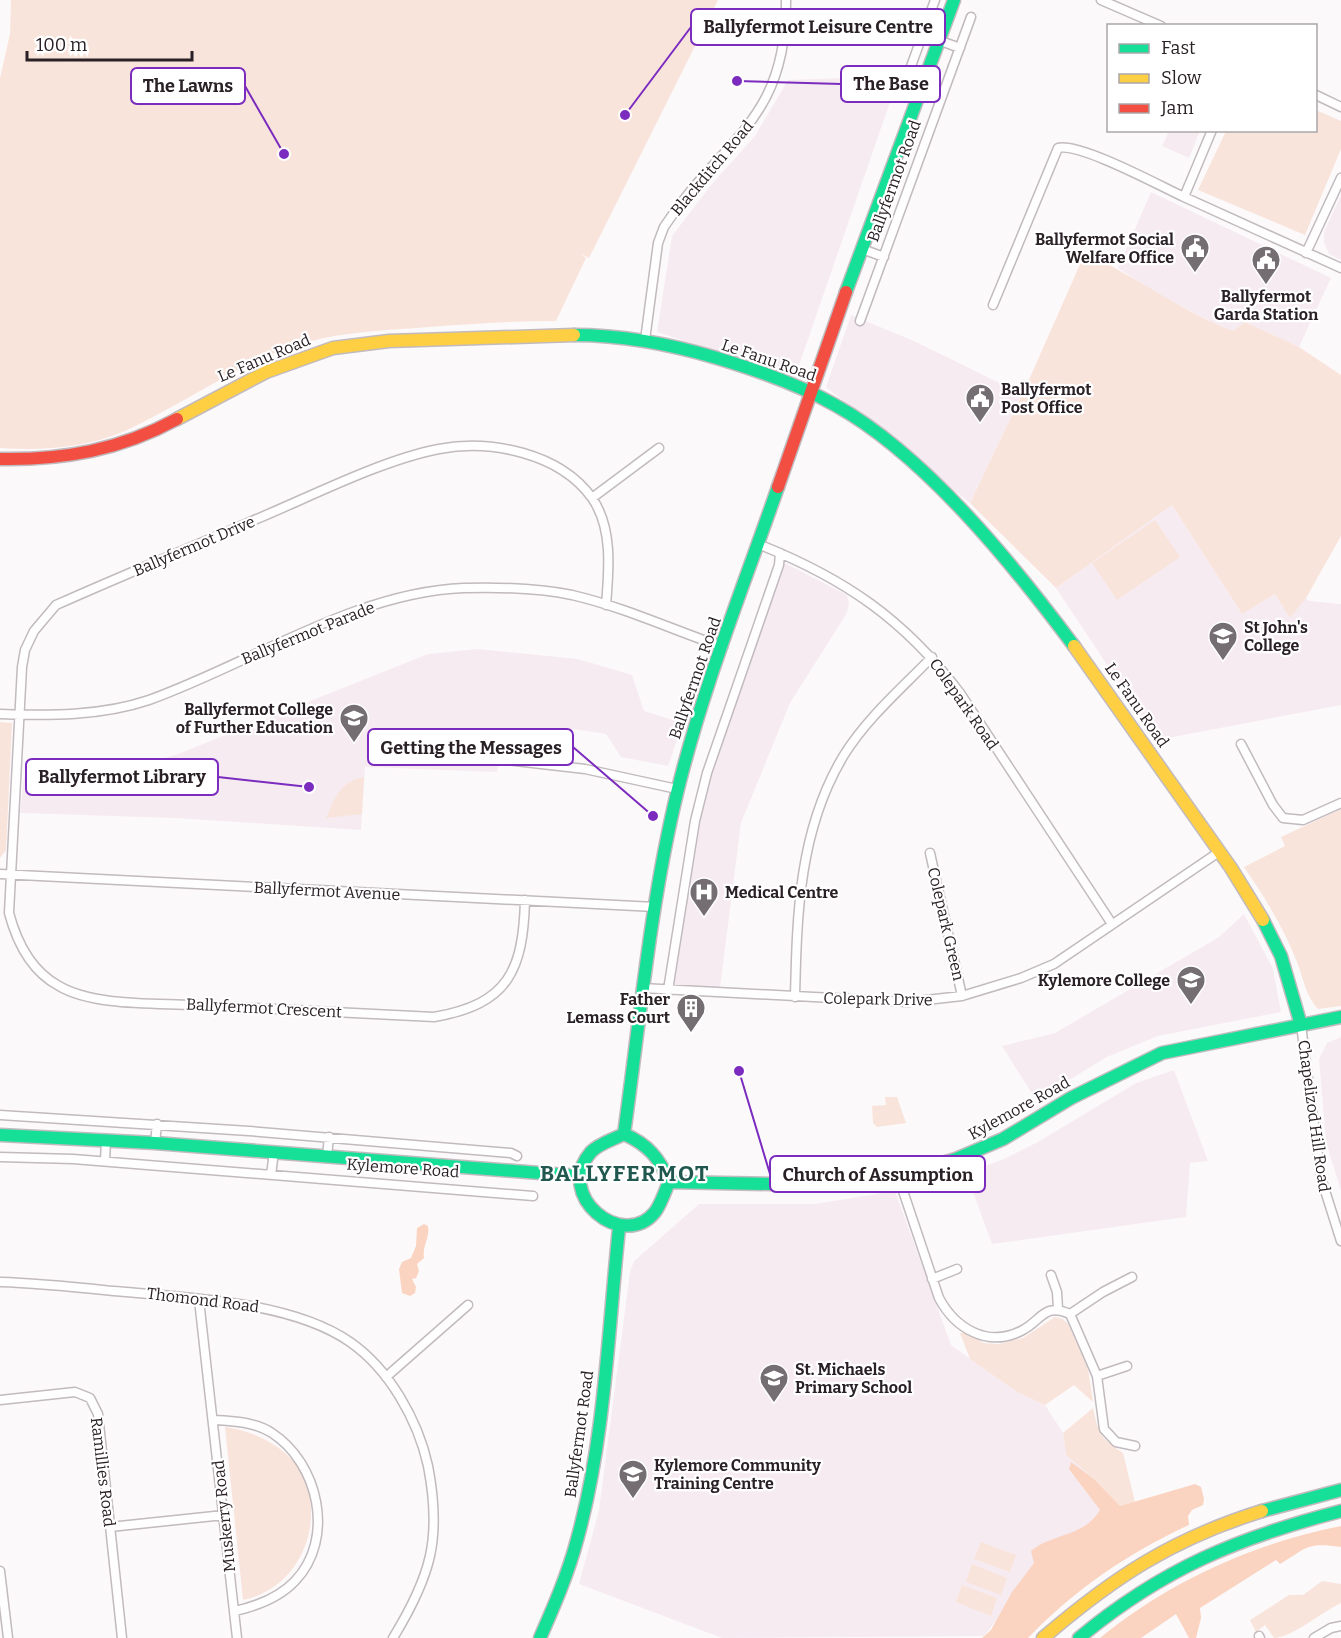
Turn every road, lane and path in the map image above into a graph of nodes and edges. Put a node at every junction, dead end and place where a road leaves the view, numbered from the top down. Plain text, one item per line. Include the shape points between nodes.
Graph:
1 (786, 0) edge
2 (935, 0) edge
3 (953, 0) edge
4 (1101, 0) edge
5 (1115, 2) edge
6 (971, 17) dead end
7 (1157, 24) edge
8 (938, 40) junction
9 (960, 48) junction
10 (915, 55) junction
11 (931, 61) junction
12 (904, 84) dead end
13 (1317, 95) edge
14 (1341, 107) edge
15 (1211, 132) edge
16 (1341, 178) edge
17 (1184, 197) junction
18 (862, 249) junction
19 (1306, 253) junction
20 (884, 257) junction
21 (1341, 268) edge
22 (993, 305) dead end
23 (860, 321) dead end
24 (645, 340) junction
25 (810, 390) junction
26 (659, 448) dead end
27 (0, 459) edge
28 (592, 498) junction
29 (758, 544) junction
30 (780, 553) junction
31 (606, 604) junction
32 (723, 647) junction
33 (932, 657) junction
34 (0, 714) edge
35 (18, 715) junction
36 (1241, 744) dead end
37 (505, 760) dead end
38 (677, 789) junction
39 (1341, 803) edge
40 (1219, 852) junction
41 (930, 853) dead end
42 (0, 874) edge
43 (10, 874) junction
44 (525, 900) junction
45 (655, 907) junction
46 (1112, 924) junction
47 (642, 988) junction
48 (668, 990) junction
49 (962, 996) junction
50 (795, 997) junction
51 (1341, 1017) edge
52 (1301, 1024) junction
53 (0, 1115) edge
54 (157, 1124) junction
55 (624, 1134) junction
56 (0, 1135) edge
57 (329, 1137) junction
58 (106, 1140) junction
59 (155, 1143) junction
60 (274, 1152) junction
61 (517, 1155) dead end
62 (327, 1156) junction
63 (0, 1157) edge
64 (105, 1161) junction
65 (271, 1175) junction
66 (578, 1176) junction
67 (897, 1176) junction
68 (669, 1182) junction
69 (533, 1196) dead end
70 (619, 1228) junction
71 (1341, 1241) edge
72 (957, 1269) dead end
73 (1051, 1275) dead end
74 (1132, 1277) dead end
75 (932, 1279) junction
76 (0, 1282) edge
77 (199, 1300) junction
78 (468, 1305) dead end
79 (1058, 1309) junction
80 (1070, 1314) junction
81 (1127, 1366) dead end
82 (1097, 1376) junction
83 (386, 1377) junction
84 (0, 1400) edge
85 (214, 1420) junction
86 (1135, 1446) dead end
87 (1341, 1490) edge
88 (1341, 1511) edge
89 (224, 1515) junction
90 (110, 1527) junction
91 (0, 1570) edge
92 (235, 1611) junction
93 (1341, 1627) edge
94 (8, 1638) edge
95 (122, 1638) edge
96 (237, 1638) edge
97 (393, 1638) edge
98 (540, 1638) edge
99 (1043, 1638) edge
100 (1079, 1638) edge
101 (1314, 1638) edge

1 - 24 street, Blackditch Road via 781,60 763,107 664,226 658,243
2 - 10 street
3 - 8 main road, Ballyfermot Road
4 - 5 street
5 - 7 street
6 - 9 street, Ballyfermot Road
8 - 9 street
8 - 11 main road, Ballyfermot Road
9 - 20 street, Ballyfermot Road
10 - 11 street
10 - 12 street
11 - 18 main road, Ballyfermot Road
13 - 14 street
15 - 17 street
16 - 19 street
17 - 19 street
17 - 22 street via 1067,145 1059,148
18 - 20 street, Ballyfermot Road
18 - 25 main road, Ballyfermot Road
19 - 21 street
20 - 23 street, Ballyfermot Road
24 - 25 main road, Le Fanu Road
24 - 27 main road, Le Fanu Road via 579,335 350,344 267,372 125,443 49,459
25 - 29 main road, Ballyfermot Road
25 - 40 main road, Le Fanu Road via 895,446 1017,570
26 - 28 street
28 - 31 street, Ballyfermot Drive via 601,517 610,563
28 - 35 street, Ballyfermot Drive via 560,471 533,456 490,447 448,448 389,465 56,605 34,631 25,650
29 - 30 street, Colepark Road
29 - 32 main road, Ballyfermot Road
30 - 33 street, Colepark Road via 861,596
30 - 48 street via 694,822
31 - 32 street, Ballyfermot Parade
31 - 35 street, Ballyfermot Parade via 538,590 463,588 424,592 348,614 147,700 82,713
32 - 38 main road, Ballyfermot Road
33 - 46 street, Colepark Road via 960,693
33 - 50 street via 867,724 845,754 815,817 799,891
34 - 35 street, Ballyfermot Parade
35 - 43 street, Ballyfermot Drive
36 - 39 street via 1273,806 1284,818 1304,820
37 - 38 street via 585,769
38 - 45 main road, Ballyfermot Road
40 - 46 street, Colepark Drive
40 - 52 main road, Le Fanu Road via 1268,926 1295,992
41 - 49 street, Colepark Green
42 - 43 street, Ballyfermot Avenue
43 - 44 street, Ballyfermot Avenue
43 - 44 street, Ballyfermot Crescent via 9,913 15,937 29,960 60,988 113,1000 380,1014 447,1015 491,996 510,978 520,958
44 - 45 street, Ballyfermot Avenue
45 - 47 main road, Ballyfermot Road
46 - 49 street, Colepark Drive via 1054,964
47 - 48 street, Colepark Drive
47 - 55 main road, Ballyfermot Road
48 - 50 street, Colepark Drive
49 - 50 street, Colepark Drive via 908,1002
51 - 52 main road, Kylemore Road
52 - 67 main road, Kylemore Road via 1162,1053 1071,1098 1003,1139 956,1159
52 - 71 street, Chapelizod Hill Road via 1319,1170
53 - 54 street, Kylemore Road
54 - 57 street, Kylemore Road
54 - 59 street
55 - 66 main road via 593,1150
55 - 68 main road via 652,1151 662,1162
56 - 58 main road, Kylemore Road
57 - 61 street, Kylemore Road
57 - 62 street, Kylemore Road
58 - 59 main road, Kylemore Road
58 - 64 street
59 - 60 main road, Kylemore Road
60 - 62 main road, Kylemore Road
60 - 65 street
62 - 66 main road, Kylemore Road
63 - 64 street, Kylemore Road
64 - 65 street, Kylemore Road
65 - 69 street, Kylemore Road
66 - 70 main road via 579,1190 589,1208
67 - 68 main road, Kylemore Road via 821,1185
67 - 75 street
68 - 70 main road via 660,1204 649,1217 634,1226
70 - 98 main road, Ballyfermot Road via 588,1499 568,1570
72 - 75 street
73 - 79 street
74 - 80 street
75 - 79 street via 948,1316 979,1335 1023,1331 1047,1312
76 - 77 street, Thomond Road
77 - 83 street, Thomond Road via 268,1308 316,1324 350,1342
77 - 85 street, Muskerry Road
78 - 83 street
79 - 80 street
80 - 82 street
81 - 82 street
82 - 86 street via 1104,1429 1116,1442
83 - 97 street, Thomond Road via 409,1414 425,1455 435,1521 433,1547 417,1600
84 - 90 street, Ramillies Road via 75,1392 90,1398 98,1414
85 - 89 street, Muskerry Road
85 - 92 street via 241,1421 270,1432 294,1451 308,1472 317,1508 312,1554 295,1581 264,1604
87 - 99 main road via 1267,1510 1186,1539 1117,1579
88 - 100 main road via 1289,1524 1193,1560 1156,1579
89 - 90 street
89 - 92 street, Muskerry Road
90 - 95 street, Ramillies Road
91 - 94 street
92 - 96 street, Muskerry Road
93 - 101 street

